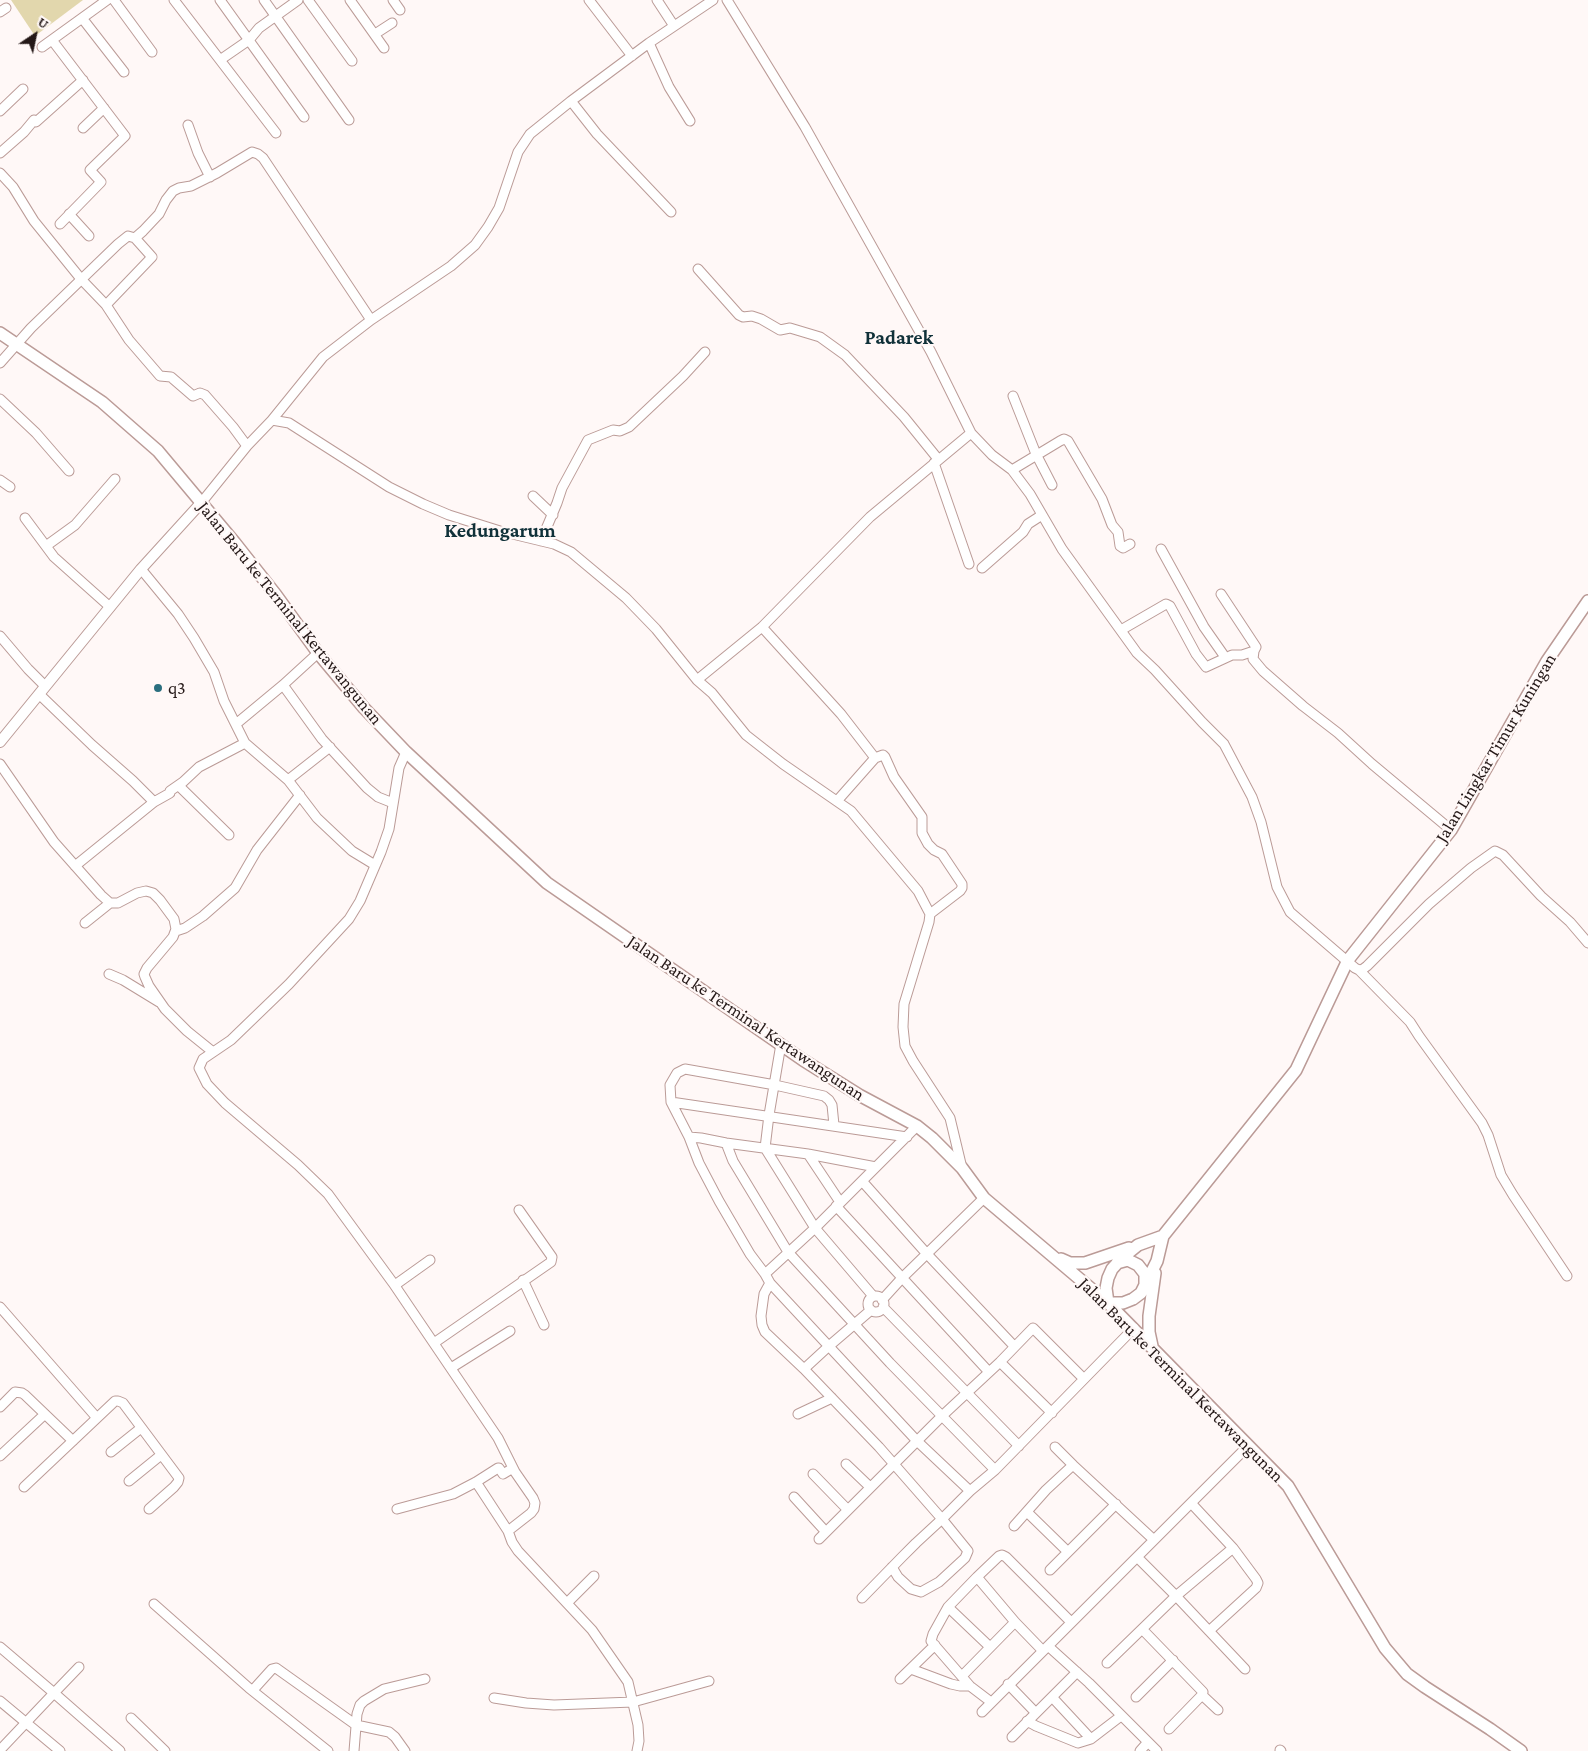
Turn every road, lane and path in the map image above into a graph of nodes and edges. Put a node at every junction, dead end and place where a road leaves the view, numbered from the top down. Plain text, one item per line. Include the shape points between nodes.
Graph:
1 (107, 0) edge
2 (114, 0) edge
3 (174, 0) edge
4 (220, 0) edge
5 (264, 0) edge
6 (298, 0) edge
7 (308, 0) edge
8 (350, 0) edge
9 (394, 0) edge
10 (589, 0) edge
11 (657, 0) edge
12 (713, 0) edge
13 (726, 0) edge
14 (400, 10) dead end
15 (276, 16) junction
16 (82, 18) junction
17 (392, 23) dead end
18 (674, 26) junction
19 (375, 34) junction
20 (52, 40) junction
21 (249, 40) junction
22 (649, 43) junction
23 (42, 47) dead end
24 (384, 48) dead end
25 (152, 52) dead end
26 (632, 56) junction
27 (220, 60) junction
28 (352, 61) dead end
29 (124, 72) dead end
30 (83, 80) junction
31 (23, 89) dead end
32 (571, 101) junction
33 (104, 108) junction
34 (0, 111) edge
35 (304, 117) dead end
36 (349, 120) dead end
37 (690, 121) dead end
38 (188, 125) dead end
39 (83, 128) dead end
40 (276, 133) dead end
41 (0, 153) edge
42 (0, 173) edge
43 (210, 177) junction
44 (671, 212) dead end
45 (69, 214) junction
46 (60, 224) dead end
47 (89, 236) dead end
48 (135, 238) junction
49 (698, 269) dead end
50 (81, 279) junction
51 (106, 305) junction
52 (371, 320) junction
53 (0, 333) edge
54 (16, 344) junction
55 (704, 352) dead end
56 (0, 363) edge
57 (1013, 396) dead end
58 (0, 399) edge
59 (272, 420) junction
60 (971, 433) junction
61 (247, 446) junction
62 (1036, 454) junction
63 (936, 461) junction
64 (1012, 470) junction
65 (70, 471) dead end
66 (115, 478) dead end
67 (0, 480) edge
68 (1052, 485) dead end
69 (10, 487) dead end
70 (533, 496) dead end
71 (201, 503) junction
72 (553, 515) junction
73 (1042, 516) junction
74 (25, 518) dead end
75 (542, 541) junction
76 (1130, 544) dead end
77 (46, 546) junction
78 (1162, 549) dead end
79 (969, 564) dead end
80 (982, 568) dead end
81 (141, 569) junction
82 (1221, 594) dead end
83 (1588, 601) edge
84 (110, 607) junction
85 (762, 627) junction
86 (1121, 630) junction
87 (0, 636) edge
88 (1254, 651) junction
89 (318, 653) junction
90 (1225, 657) junction
91 (697, 680) junction
92 (283, 685) junction
93 (42, 690) junction
94 (236, 724) junction
95 (0, 742) edge
96 (245, 743) junction
97 (330, 747) junction
98 (406, 752) junction
99 (874, 758) junction
100 (0, 764) edge
101 (288, 780) junction
102 (179, 786) junction
103 (300, 795) junction
104 (837, 801) junction
105 (154, 802) junction
106 (393, 802) junction
107 (1451, 830) junction
108 (230, 835) dead end
109 (375, 865) junction
110 (75, 866) junction
111 (110, 903) junction
112 (930, 914) junction
113 (85, 923) dead end
114 (176, 931) junction
115 (1588, 943) edge
116 (1348, 960) junction
117 (1359, 970) junction
118 (109, 974) dead end
119 (161, 1004) junction
120 (781, 1044) junction
121 (213, 1052) junction
122 (775, 1085) junction
123 (671, 1102) junction
124 (769, 1115) junction
125 (834, 1125) junction
126 (917, 1126) junction
127 (689, 1137) junction
128 (906, 1137) junction
129 (726, 1143) junction
130 (765, 1148) junction
131 (808, 1154) junction
132 (876, 1167) junction
133 (962, 1168) junction
134 (862, 1181) junction
135 (984, 1198) junction
136 (838, 1204) junction
137 (519, 1210) dead end
138 (815, 1228) junction
139 (1162, 1236) junction
140 (1138, 1245) junction
141 (788, 1252) junction
142 (927, 1254) junction
143 (1054, 1257) junction
144 (430, 1260) dead end
145 (1157, 1261) junction
146 (1117, 1263) junction
147 (765, 1274) junction
148 (1567, 1276) dead end
149 (902, 1278) junction
150 (523, 1280) junction
151 (770, 1283) junction
152 (395, 1285) junction
153 (1145, 1285) junction
154 (874, 1296) junction
155 (1108, 1303) junction
156 (883, 1304) junction
157 (0, 1307) edge
158 (871, 1310) junction
159 (854, 1324) junction
160 (544, 1325) dead end
161 (1134, 1328) junction
162 (510, 1331) dead end
163 (434, 1343) junction
164 (828, 1346) junction
165 (1014, 1346) junction
166 (1152, 1346) junction
167 (1000, 1362) junction
168 (452, 1368) junction
169 (804, 1369) junction
170 (989, 1372) junction
171 (1084, 1379) junction
172 (968, 1394) junction
173 (832, 1398) junction
174 (0, 1407) edge
175 (1052, 1413) junction
176 (45, 1414) junction
177 (798, 1414) dead end
178 (942, 1416) junction
179 (97, 1418) junction
180 (141, 1428) junction
181 (73, 1441) junction
182 (918, 1441) junction
183 (1019, 1446) junction
184 (1248, 1446) junction
185 (1054, 1447) dead end
186 (1, 1451) edge
187 (111, 1452) dead end
188 (161, 1455) junction
189 (894, 1463) junction
190 (846, 1464) dead end
191 (1073, 1465) junction
192 (513, 1468) junction
193 (995, 1470) junction
194 (813, 1474) dead end
195 (129, 1481) dead end
196 (476, 1482) junction
197 (24, 1487) dead end
198 (870, 1487) junction
199 (970, 1491) junction
200 (794, 1497) dead end
201 (1191, 1503) junction
202 (1116, 1504) junction
203 (149, 1509) dead end
204 (397, 1509) dead end
205 (848, 1510) junction
206 (1026, 1512) junction
207 (942, 1519) junction
208 (1014, 1526) dead end
209 (508, 1530) junction
210 (1154, 1540) junction
211 (1233, 1548) junction
212 (1068, 1552) junction
213 (1137, 1557) junction
214 (892, 1567) junction
215 (1050, 1570) dead end
216 (594, 1576) dead end
217 (977, 1577) junction
218 (1176, 1596) junction
219 (862, 1598) dead end
220 (567, 1603) junction
221 (154, 1604) dead end
222 (948, 1607) junction
223 (1015, 1622) junction
224 (1072, 1622) junction
225 (1142, 1629) junction
226 (1209, 1631) junction
227 (935, 1646) junction
228 (0, 1647) edge
229 (990, 1647) junction
230 (1045, 1648) junction
231 (1173, 1660) junction
232 (1107, 1664) dead end
233 (79, 1667) dead end
234 (911, 1669) junction
235 (1245, 1669) dead end
236 (1077, 1672) junction
237 (962, 1676) junction
238 (426, 1679) dead end
239 (900, 1679) dead end
240 (709, 1681) dead end
241 (1008, 1684) junction
242 (970, 1686) junction
243 (252, 1690) junction
244 (54, 1693) junction
245 (1202, 1695) junction
246 (1052, 1697) junction
247 (1136, 1697) dead end
248 (494, 1698) dead end
249 (633, 1699) junction
250 (0, 1701) edge
251 (991, 1702) junction
252 (1218, 1710) dead end
253 (982, 1712) dead end
254 (1035, 1712) junction
255 (1121, 1716) junction
256 (131, 1718) dead end
257 (26, 1721) junction
258 (1027, 1721) junction
259 (354, 1723) junction
260 (1169, 1728) dead end
261 (1012, 1737) dead end
262 (1091, 1739) junction
263 (1148, 1742) junction
264 (0, 1750) edge
265 (60, 1751) edge
266 (120, 1751) edge
267 (165, 1751) edge
268 (328, 1751) edge
269 (354, 1751) edge
270 (405, 1751) edge
271 (637, 1751) edge
272 (1140, 1751) edge
273 (1156, 1751) edge
274 (1521, 1751) edge

1 - 16 street
2 - 25 street
3 - 27 street
4 - 21 street
5 - 15 street
6 - 15 street
7 - 28 street
8 - 19 street
9 - 14 street
10 - 26 street
11 - 18 street
12 - 18 street
13 - 60 street via 814,144 931,352
15 - 21 street
15 - 36 street
16 - 20 street
16 - 29 street
17 - 19 street
18 - 22 street
19 - 24 street
20 - 23 street
20 - 30 street
21 - 27 street
21 - 35 street
22 - 26 street
22 - 37 street via 669,87
26 - 32 street
27 - 40 street
30 - 33 street
30 - 41 street
31 - 34 street
32 - 44 street via 597,134
32 - 52 street via 530,134 518,152 499,208 476,244 451,266
33 - 39 street
33 - 45 street via 125,136 90,170 101,182
38 - 43 street
42 - 50 street
43 - 48 street via 173,191 159,214
43 - 52 street via 252,152 263,158
45 - 46 street
45 - 47 street
48 - 50 street via 128,236
48 - 51 street via 152,257
49 - 63 street via 739,315 761,319 780,330 790,328 820,337 845,355 904,417
50 - 51 street
50 - 54 street
51 - 61 street via 129,340 160,376 169,376 193,396 205,395
52 - 59 street via 323,357
53 - 54 main road, Jalan Baru ke Terminal Kertawangunan
54 - 56 street
54 - 71 main road, Jalan Baru ke Terminal Kertawangunan via 102,402 158,451
55 - 72 street via 629,427 588,440 562,488
57 - 62 street
58 - 65 street
59 - 61 street
59 - 75 street via 289,423 389,487 449,516
60 - 63 street
60 - 64 street
61 - 71 street
62 - 64 street
62 - 68 street
62 - 76 street via 1060,441 1068,441 1102,499 1118,532 1120,546 1123,548
63 - 79 street
63 - 85 street via 870,517
64 - 73 street
66 - 77 street via 75,525
67 - 69 street
70 - 72 street
71 - 81 street
71 - 89 main road, Jalan Baru ke Terminal Kertawangunan via 276,595
72 - 75 street
73 - 80 street via 1028,524
73 - 86 street
74 - 77 street
75 - 91 street via 571,552 626,598
77 - 84 street
78 - 90 street via 1204,628
81 - 84 street
81 - 94 street via 194,638 214,672
82 - 88 street via 1256,647
83 - 107 main road, Jalan Lingkar Timur Kuningan via 1547,661
84 - 93 street
85 - 91 street
85 - 99 street via 841,714
86 - 90 street via 1166,604 1206,667
86 - 116 street via 1137,653 1224,744 1252,797 1277,887 1290,912
87 - 93 street
88 - 90 street
88 - 107 street via 1253,659 1263,671
89 - 92 street
89 - 98 main road, Jalan Baru ke Terminal Kertawangunan
91 - 104 street via 712,693 746,735
92 - 94 street
92 - 97 street
93 - 95 street
93 - 105 street via 92,745
94 - 96 street
96 - 101 street
96 - 102 street via 199,767
97 - 101 street
97 - 106 street via 367,788 378,797
98 - 106 street
98 - 120 main road, Jalan Baru ke Terminal Kertawangunan via 547,883
99 - 104 street
99 - 112 street via 883,755 886,758 894,777 922,817 922,833 928,844 942,854 962,884 960,891
100 - 110 street via 54,842
101 - 103 street
102 - 105 street
102 - 108 street
103 - 109 street via 317,818 352,851
103 - 114 street via 258,850 235,888 192,923
104 - 112 street via 851,811 918,891
105 - 110 street
106 - 109 street via 389,828
107 - 116 main road, Jalan Lingkar Timur Kuningan
109 - 121 street via 360,901 335,935 232,1040
110 - 111 street
111 - 113 street
111 - 114 street via 149,891 174,919
112 - 133 street via 904,1004 905,1046 950,1118
114 - 119 street via 144,974
115 - 117 street via 1503,855 1495,851 1429,904 1367,966
116 - 117 street
116 - 139 main road, Jalan Lingkar Timur Kuningan via 1296,1070
117 - 148 street via 1410,1022 1482,1124 1501,1175
118 - 119 street
119 - 121 street
120 - 122 street
120 - 126 main road, Jalan Baru ke Terminal Kertawangunan via 859,1095
121 - 152 street via 199,1068 207,1084 328,1194
122 - 123 street via 685,1069 677,1072 670,1085
122 - 124 street
122 - 125 street via 827,1098 832,1105
123 - 124 street
123 - 127 street
124 - 125 street
124 - 130 street
125 - 128 street
126 - 128 street
126 - 133 main road, Jalan Baru ke Terminal Kertawangunan
127 - 129 street
127 - 147 street via 719,1200
128 - 132 street
129 - 130 street
129 - 141 street via 732,1160
130 - 131 street
130 - 138 street
131 - 132 street
131 - 136 street
132 - 134 street
133 - 135 main road, Jalan Baru ke Terminal Kertawangunan
134 - 136 street
134 - 142 street
135 - 142 street
135 - 143 main road, Jalan Baru ke Terminal Kertawangunan
136 - 138 street
136 - 149 street
137 - 150 street via 552,1260
138 - 141 street
138 - 154 street
139 - 140 main road
139 - 145 main road, Jalan Lingkar Timur Kuningan
140 - 143 main road via 1085,1263 1070,1263
140 - 146 main road
141 - 147 street
141 - 159 street
142 - 149 street
142 - 165 street
143 - 155 main road, Jalan Baru ke Terminal Kertawangunan
144 - 152 street
145 - 153 main road, Jalan Lingkar Timur Kuningan
145 - 166 main road via 1149,1316
146 - 153 main road via 1128,1260 1138,1265 1144,1274
146 - 155 main road via 1108,1278
147 - 151 street
149 - 156 street
149 - 170 street
150 - 160 street
150 - 163 street
151 - 164 street
151 - 169 street via 764,1294 762,1326
152 - 163 street
153 - 155 main road, Jalan Lingkar Timur Kuningan via 1133,1299
154 - 156 street
154 - 158 street via 868,1304
155 - 161 main road, Jalan Baru ke Terminal Kertawangunan
156 - 158 street via 878,1312
156 - 172 street
157 - 179 street
158 - 159 street
159 - 164 street
159 - 178 street
161 - 166 main road, Jalan Baru ke Terminal Kertawangunan
161 - 171 street
162 - 168 street
163 - 168 street
164 - 169 street
164 - 182 street
165 - 167 street
165 - 171 street via 1033,1328
166 - 184 main road, Jalan Baru ke Terminal Kertawangunan
167 - 170 street
167 - 175 street
168 - 192 street via 498,1438
169 - 173 street
170 - 172 street
171 - 175 street
172 - 178 street
172 - 183 street
173 - 177 street
173 - 189 street
174 - 176 street via 18,1391
175 - 183 street
176 - 181 street
176 - 186 street
178 - 182 street
178 - 193 street
179 - 180 street via 118,1401 123,1403
179 - 181 street
180 - 187 street
180 - 188 street
181 - 197 street
182 - 189 street
182 - 199 street
183 - 193 street
184 - 201 street
184 - 274 main road, Jalan Baru ke Terminal Kertawangunan via 1288,1486 1385,1648 1407,1674
185 - 191 street
188 - 195 street
188 - 203 street via 177,1475 178,1482
189 - 198 street
189 - 207 street
190 - 198 street
191 - 202 street
191 - 206 street
192 - 196 street via 503,1474 498,1468
192 - 209 street via 533,1498 534,1509
193 - 199 street
194 - 205 street
196 - 204 street via 442,1498
196 - 209 street
198 - 205 street
199 - 207 street
200 - 205 street via 822,1535
201 - 210 street
201 - 211 street
202 - 210 street
202 - 212 street
206 - 208 street
206 - 212 street
207 - 214 street
207 - 214 street via 968,1551 954,1569 921,1592 911,1589
209 - 220 street via 518,1551
210 - 213 street
211 - 218 street
211 - 226 street via 1258,1583
212 - 215 street
213 - 218 street
213 - 224 street
214 - 219 street
216 - 220 street
217 - 222 street
217 - 223 street
217 - 224 street via 1002,1555
218 - 225 street
218 - 226 street
220 - 249 street via 592,1630 628,1682
221 - 243 street
222 - 227 street via 931,1640
222 - 229 street
223 - 229 street
223 - 230 street
224 - 230 street
225 - 231 street
225 - 232 street
226 - 235 street
227 - 234 street
227 - 237 street
228 - 244 street
229 - 237 street
230 - 236 street
230 - 241 street
231 - 245 street via 1200,1688
231 - 247 street
233 - 244 street
234 - 239 street
234 - 242 street via 951,1684
236 - 246 street
236 - 255 street
237 - 242 street
238 - 259 street via 384,1689 364,1701
240 - 249 street
241 - 251 street
241 - 254 street
242 - 251 street
243 - 259 street via 276,1668
243 - 268 street
244 - 257 street
244 - 266 street
245 - 252 street
245 - 260 street
246 - 254 street
246 - 262 street
248 - 249 street via 554,1705
249 - 271 street via 638,1726
250 - 257 street
251 - 253 street
254 - 258 street
255 - 262 street
255 - 263 street
256 - 267 street
257 - 264 street
257 - 265 street
258 - 261 street
258 - 262 street via 1078,1743
259 - 269 street
259 - 270 street via 389,1732
263 - 272 street
263 - 273 street

